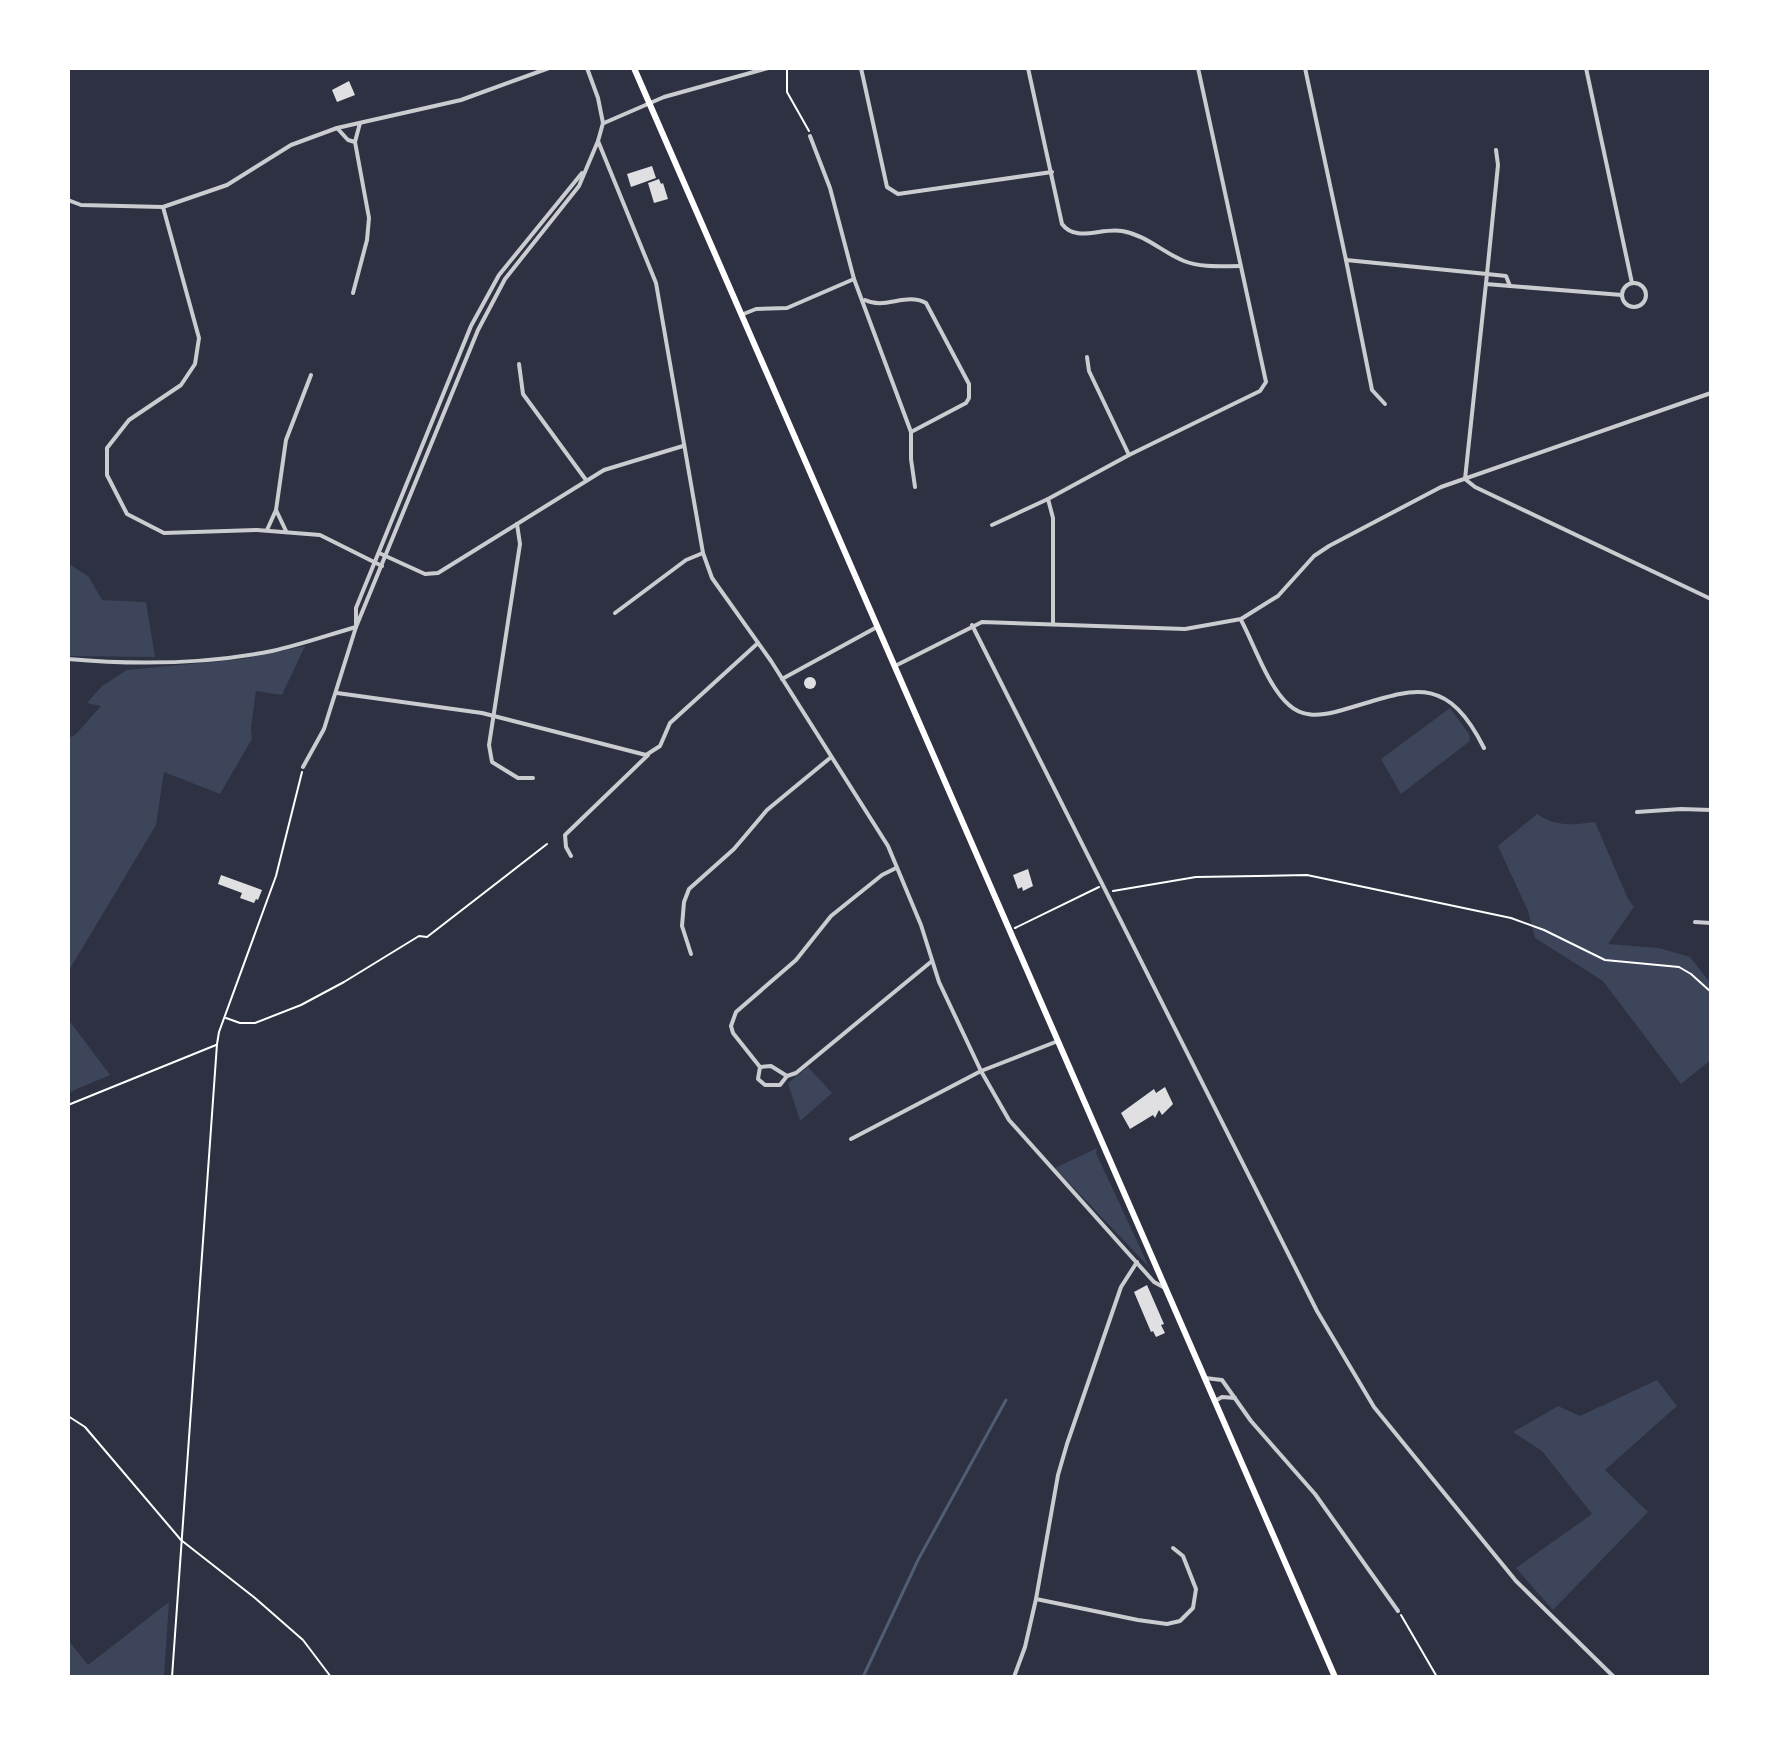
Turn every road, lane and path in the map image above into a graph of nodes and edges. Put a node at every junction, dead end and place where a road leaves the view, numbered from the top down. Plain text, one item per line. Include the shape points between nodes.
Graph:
1 (549, 68) edge
2 (587, 68) edge
3 (634, 68) edge
4 (768, 68) edge
5 (787, 68) edge
6 (861, 68) edge
7 (1028, 68) edge
8 (1198, 68) edge
9 (1305, 68) edge
10 (1586, 68) edge
11 (649, 102) junction
12 (360, 123) junction
13 (603, 123) junction
14 (337, 128) junction
15 (810, 136) joint
16 (598, 141) junction
17 (355, 142) junction
18 (1496, 150) dead end
19 (583, 171) junction
20 (1052, 172) junction
21 (68, 200) edge
22 (163, 207) junction
23 (1346, 260) junction
24 (1240, 266) junction
25 (1487, 274) junction
26 (854, 279) junction
27 (1632, 283) junction
28 (1486, 284) junction
29 (1510, 286) junction
30 (353, 293) dead end
31 (1622, 295) junction
32 (863, 299) junction
33 (741, 315) junction
34 (1087, 357) dead end
35 (519, 364) dead end
36 (311, 375) dead end
37 (1711, 393) edge
38 (1385, 404) dead end
39 (911, 432) junction
40 (684, 446) junction
41 (1129, 455) junction
42 (1465, 479) junction
43 (586, 480) junction
44 (915, 487) dead end
45 (1048, 499) junction
46 (276, 510) junction
47 (517, 524) junction
48 (992, 525) dead end
49 (267, 530) junction
50 (286, 531) junction
51 (379, 553) junction
52 (703, 553) junction
53 (386, 556) junction
54 (375, 563) junction
55 (382, 566) junction
56 (1711, 599) edge
57 (615, 613) dead end
58 (1241, 619) junction
59 (1053, 624) junction
60 (972, 625) junction
61 (356, 627) junction
62 (877, 627) junction
63 (758, 643) junction
64 (68, 659) edge
65 (895, 666) junction
66 (782, 679) junction
67 (337, 693) junction
68 (495, 716) junction
69 (1484, 748) dead end
70 (649, 754) junction
71 (830, 758) junction
72 (303, 767) joint
73 (533, 778) dead end
74 (1711, 810) edge
75 (1637, 812) dead end
76 (547, 844) dead end
77 (571, 856) dead end
78 (896, 868) junction
79 (1102, 885) junction
80 (1106, 892) junction
81 (1695, 922) dead end
82 (1711, 923) edge
83 (1010, 931) junction
84 (691, 954) dead end
85 (932, 961) junction
86 (1711, 992) edge
87 (225, 1018) junction
88 (1058, 1041) junction
89 (217, 1044) junction
90 (760, 1067) junction
91 (981, 1071) junction
92 (787, 1076) junction
93 (68, 1105) edge
94 (851, 1139) dead end
95 (1137, 1262) junction
96 (1167, 1288) junction
97 (1205, 1378) junction
98 (1235, 1398) junction
99 (1215, 1401) junction
100 (68, 1416) edge
101 (181, 1540) junction
102 (1173, 1548) dead end
103 (1036, 1599) junction
104 (1398, 1611) joint
105 (172, 1677) edge
106 (331, 1677) edge
107 (1014, 1677) edge
108 (1335, 1677) edge
109 (1437, 1677) edge
110 (1614, 1677) edge

1 - 12 street via 461,100
2 - 13 street
3 - 11 main road
4 - 11 street
5 - 15 path via 787,92
6 - 20 street via 891,191
7 - 20 street
8 - 24 street
9 - 23 street
10 - 27 street
11 - 13 street
11 - 33 main road
12 - 14 street
12 - 17 street
13 - 16 street
14 - 17 street
14 - 22 street via 291,145 227,185
15 - 26 street
16 - 19 street
16 - 40 street via 656,283
17 - 30 street via 369,218
18 - 25 street
19 - 51 street via 516,251 471,326
19 - 53 street via 565,206 505,279 478,330
20 - 24 street via 1062,224 1070,232 1125,231 1181,260
21 - 22 street via 81,205
22 - 49 street via 199,338 195,364 181,385 129,420 114,438 107,448 107,475 127,514 164,533
23 - 25 street
23 - 38 street via 1372,390
24 - 41 street via 1266,382 1260,391
25 - 28 street
25 - 29 street via 1506,276
26 - 32 street
26 - 33 street via 787,308
27 - 31 street
27 - 31 street via 1645,291 1643,302 1633,306
28 - 29 street
28 - 42 street
29 - 31 street
32 - 39 street
32 - 39 street via 926,303 969,384 966,403
33 - 62 main road
34 - 41 street
35 - 43 street via 523,394
36 - 46 street via 286,440
37 - 42 street
39 - 44 street
40 - 43 street
40 - 52 street
41 - 45 street
42 - 56 street
42 - 58 street via 1404,504 1329,546 1278,596
43 - 47 street
45 - 48 street
45 - 59 street via 1053,518
46 - 49 street
46 - 50 street
47 - 53 street via 438,573 425,574
47 - 68 street via 520,544
49 - 50 street
50 - 54 street via 320,535
51 - 53 street
51 - 54 street
52 - 57 street
52 - 63 street via 712,578
53 - 55 street
54 - 55 street
54 - 61 street via 356,608
55 - 61 street
58 - 59 street via 1185,629
58 - 69 street via 1277,691 1297,711 1323,715 1409,692 1436,693 1459,711
59 - 60 street
60 - 65 street
60 - 79 street
61 - 64 street via 277,650 234,656 123,664
61 - 67 street
62 - 65 main road
62 - 66 street
63 - 66 street
63 - 70 street via 670,723 660,746
65 - 83 main road
66 - 71 street
67 - 68 street
67 - 72 street
68 - 70 street
68 - 73 street via 489,745 492,762 518,778
70 - 77 street via 565,835
71 - 78 street via 868,812
71 - 84 street via 767,810 689,889 682,926
72 - 87 path via 276,876
74 - 75 street
76 - 87 path via 427,937 419,936 344,982 255,1023
78 - 85 street
78 - 90 street via 831,916 796,960 736,1012 733,1033
79 - 80 street
79 - 83 path
80 - 86 path via 1196,877 1307,875 1511,918 1605,960 1679,967
80 - 110 street via 1317,1311 1374,1407 1516,1581
81 - 82 street
83 - 88 main road
85 - 91 street
85 - 92 street
87 - 89 path
88 - 91 street
88 - 96 main road
89 - 93 path
89 - 101 path
90 - 92 street via 771,1066
90 - 92 street via 758,1079 765,1085 780,1085
91 - 94 street
91 - 95 street via 1024,1139
95 - 96 street
95 - 103 street via 1121,1287 1067,1444
96 - 97 main road
97 - 98 street via 1219,1378
97 - 99 main road
98 - 99 street
98 - 104 street via 1315,1494
99 - 108 main road
100 - 101 path via 85,1427
101 - 105 path
101 - 106 path via 303,1640
102 - 103 street via 1183,1556 1196,1589 1193,1608 1180,1621 1138,1620
103 - 107 street
104 - 109 path

